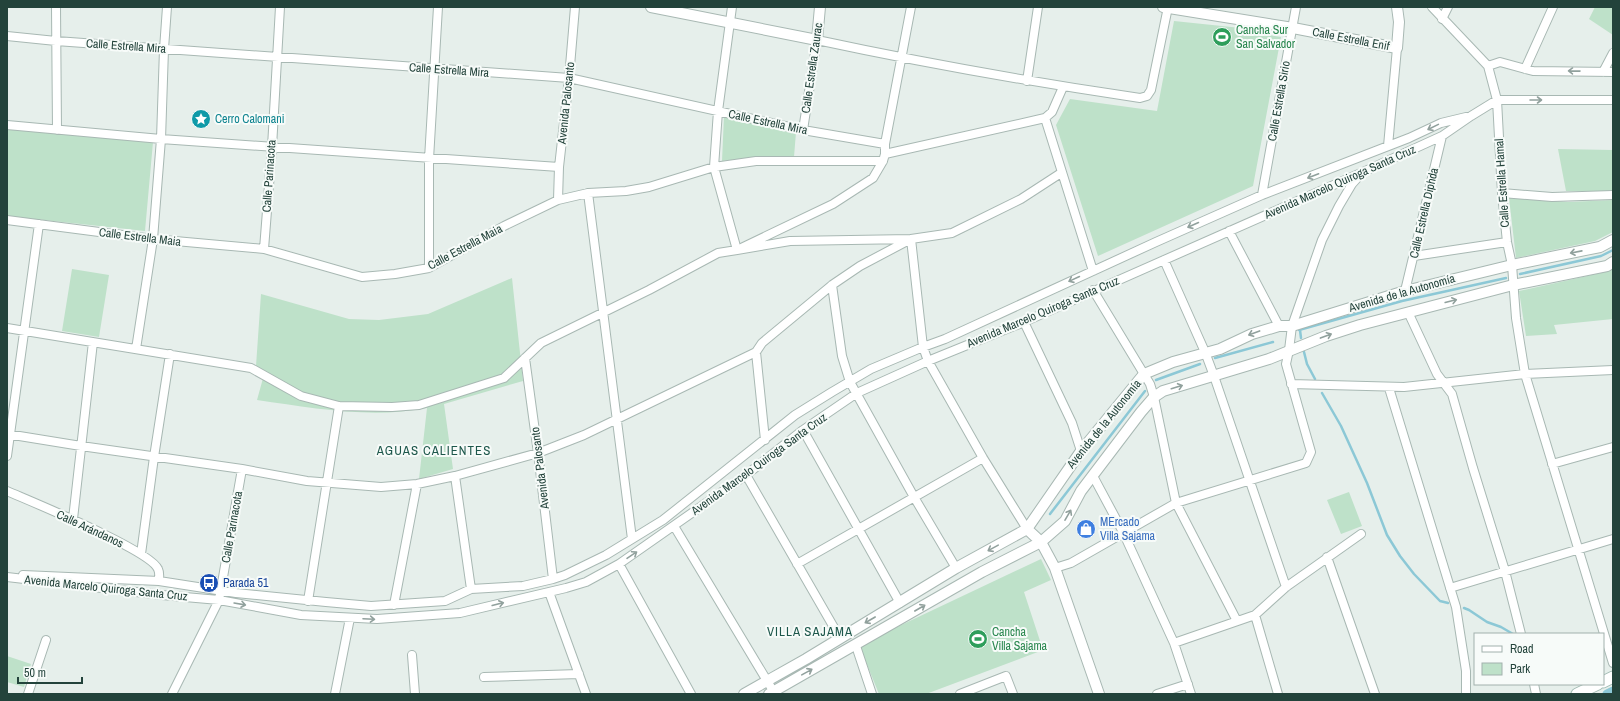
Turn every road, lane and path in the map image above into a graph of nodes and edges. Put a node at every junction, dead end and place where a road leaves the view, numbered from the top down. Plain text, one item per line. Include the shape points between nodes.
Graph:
1 (56, 7) edge
2 (167, 7) edge
3 (280, 7) edge
4 (438, 7) edge
5 (575, 7) edge
6 (651, 7) edge
7 (732, 7) edge
8 (820, 7) edge
9 (911, 7) edge
10 (1038, 7) edge
11 (1166, 7) edge
12 (1296, 7) edge
13 (1397, 7) edge
14 (1432, 7) edge
15 (1448, 7) edge
16 (1553, 7) edge
17 (1442, 19) junction
18 (730, 24) junction
19 (1293, 28) junction
20 (7, 36) edge
21 (817, 40) junction
22 (56, 41) junction
23 (1398, 48) junction
24 (164, 49) junction
25 (1613, 53) edge
26 (277, 57) junction
27 (901, 58) junction
28 (1488, 66) junction
29 (435, 69) junction
30 (1524, 69) junction
31 (1603, 72) junction
32 (1613, 72) edge
33 (569, 78) junction
34 (1027, 81) junction
35 (1063, 87) junction
36 (1497, 100) junction
37 (1613, 100) edge
38 (718, 111) junction
39 (1471, 116) junction
40 (1044, 118) junction
41 (7, 125) edge
42 (57, 130) junction
43 (803, 130) junction
44 (1442, 136) junction
45 (161, 140) junction
46 (885, 144) junction
47 (1388, 146) junction
48 (272, 147) junction
49 (884, 158) junction
50 (429, 159) junction
51 (559, 167) junction
52 (714, 167) junction
53 (1363, 172) junction
54 (1061, 173) junction
55 (1502, 192) junction
56 (588, 193) junction
57 (1613, 194) edge
58 (1262, 195) junction
59 (558, 200) junction
60 (7, 220) edge
61 (39, 224) junction
62 (1229, 231) junction
63 (153, 239) junction
64 (911, 239) junction
65 (1613, 240) edge
66 (1507, 242) junction
67 (264, 249) junction
68 (737, 250) junction
69 (1414, 256) junction
70 (1164, 260) junction
71 (1613, 262) edge
72 (1512, 265) junction
73 (429, 268) junction
74 (1093, 271) junction
75 (832, 286) junction
76 (1513, 286) junction
77 (1093, 290) junction
78 (1405, 291) junction
79 (604, 311) junction
80 (1408, 312) junction
81 (1024, 322) junction
82 (1279, 326) junction
83 (1292, 326) junction
84 (7, 328) edge
85 (24, 331) junction
86 (93, 342) junction
87 (924, 347) junction
88 (136, 349) junction
89 (1289, 350) junction
90 (756, 352) junction
91 (1205, 352) junction
92 (170, 354) junction
93 (525, 358) junction
94 (928, 361) junction
95 (1613, 370) edge
96 (1144, 374) junction
97 (1525, 374) junction
98 (1214, 376) junction
99 (850, 382) junction
100 (1291, 384) junction
101 (1445, 384) junction
102 (1389, 388) junction
103 (857, 393) junction
104 (1154, 397) junction
105 (339, 406) junction
106 (617, 420) junction
107 (803, 430) junction
108 (8, 434) edge
109 (765, 440) junction
110 (81, 446) junction
111 (1613, 447) edge
112 (1081, 451) junction
113 (538, 453) junction
114 (7, 456) edge
115 (154, 457) junction
116 (983, 458) junction
117 (1552, 464) junction
118 (242, 469) junction
119 (746, 475) junction
120 (455, 476) junction
121 (1093, 476) junction
122 (1250, 480) junction
123 (327, 482) junction
124 (417, 484) junction
125 (7, 490) edge
126 (914, 497) junction
127 (1176, 503) junction
128 (73, 519) junction
129 (674, 526) junction
130 (858, 528) junction
131 (1027, 529) junction
132 (1123, 532) junction
133 (1361, 534) dead end
134 (632, 539) junction
135 (1613, 539) edge
136 (1041, 542) junction
137 (1578, 550) junction
138 (141, 554) junction
139 (1327, 557) junction
140 (619, 564) junction
141 (797, 564) junction
142 (956, 568) junction
143 (1055, 568) junction
144 (1505, 571) junction
145 (7, 576) edge
146 (553, 579) junction
147 (159, 581) junction
148 (1286, 587) junction
149 (1450, 588) junction
150 (471, 589) junction
151 (221, 590) junction
152 (549, 592) junction
153 (219, 600) junction
154 (308, 600) junction
155 (900, 603) junction
156 (394, 605) junction
157 (1255, 615) junction
158 (350, 618) junction
159 (1237, 621) junction
160 (1521, 633) edge
161 (1604, 633) edge
162 (1604, 634) edge
163 (840, 638) junction
164 (46, 640) dead end
165 (1174, 643) junction
166 (856, 646) junction
167 (412, 655) dead end
168 (1613, 663) edge
169 (578, 674) junction
170 (484, 676) dead end
171 (1613, 677) edge
172 (767, 682) junction
173 (1604, 682) edge
174 (1188, 684) junction
175 (1596, 685) edge
176 (772, 693) edge
177 (28, 694) edge
178 (172, 694) edge
179 (335, 694) edge
180 (415, 694) edge
181 (586, 694) edge
182 (691, 694) edge
183 (744, 694) edge
184 (872, 694) edge
185 (960, 694) edge
186 (1013, 694) edge
187 (1099, 694) edge
188 (1157, 694) edge
189 (1191, 694) edge
190 (1278, 694) edge
191 (1375, 694) edge
192 (1466, 694) edge
193 (1577, 694) edge

1 - 22 street
2 - 24 street
3 - 26 street, Calle Parinacota
4 - 29 street
5 - 33 street, Avenida Palosanto
6 - 18 street
7 - 18 street
8 - 21 street, Calle Estrella Zaurac
9 - 27 street
10 - 34 street
11 - 19 street, Calle Estrella Enif
11 - 35 street via 1151,90 1147,96 1140,98
12 - 19 street, Calle Estrella Sirio
13 - 23 street
14 - 17 street
15 - 17 street
16 - 30 street
17 - 28 street
18 - 21 street
18 - 38 street
19 - 23 street, Calle Estrella Enif
19 - 58 street, Calle Estrella Sirio
20 - 22 street, Calle Estrella Mira
21 - 27 street
21 - 43 street, Calle Estrella Zaurac
22 - 24 street, Calle Estrella Mira
22 - 42 street
23 - 47 street
24 - 26 street, Calle Estrella Mira
24 - 45 street
25 - 31 street
26 - 29 street, Calle Estrella Mira
26 - 48 street, Calle Parinacota
27 - 34 street
27 - 46 street
28 - 30 street via 1500,62
28 - 36 street, Calle Estrella Hamal
29 - 33 street, Calle Estrella Mira
29 - 50 street
31 -> 30 street
31 - 32 street
33 - 38 street, Calle Estrella Mira
33 - 51 street, Avenida Palosanto
34 - 35 street
35 - 40 street via 1052,112
36 -> 37 street
36 - 39 street, Avenida Marcelo Quiroga Santa Cruz
36 - 55 street, Calle Estrella Hamal
38 - 43 street, Calle Estrella Mira
38 - 52 street
39 - 44 street, Avenida Marcelo Quiroga Santa Cruz
39 -> 47 street, Avenida Marcelo Quiroga Santa Cruz via 1440,123
40 - 49 street, Calle Estrella Maia
40 - 54 street
41 - 42 street
42 - 45 street
43 - 46 street, Calle Estrella Mira
44 - 53 street, Avenida Marcelo Quiroga Santa Cruz
44 - 69 street, Calle Estrella Diphda
45 - 48 street
45 - 63 street
46 - 49 street
47 -> 58 street, Avenida Marcelo Quiroga Santa Cruz
48 - 50 street
48 - 67 street, Calle Parinacota
49 - 52 street, Calle Estrella Maia via 800,162 756,161
49 - 68 street via 873,178 834,204
50 - 51 street
50 - 73 street
51 - 59 street, Avenida Palosanto
52 - 56 street, Calle Estrella Maia via 649,187
52 - 68 street
53 - 62 street, Avenida Marcelo Quiroga Santa Cruz
53 - 83 street via 1352,184 1322,240
54 - 64 street via 1021,199 952,233
54 - 74 street
55 - 57 street via 1552,197
55 - 66 street, Calle Estrella Hamal
56 - 59 street, Calle Estrella Maia
56 - 79 street
58 -> 74 street, Avenida Marcelo Quiroga Santa Cruz
59 - 73 street, Calle Estrella Maia via 504,226
60 - 61 street, Calle Estrella Maia
61 - 63 street, Calle Estrella Maia
61 - 85 street
62 - 70 street, Avenida Marcelo Quiroga Santa Cruz
62 - 82 street
63 - 67 street, Calle Estrella Maia
63 - 88 street
64 - 68 street via 790,241
64 - 75 street via 860,266
64 - 87 street
65 -> 72 street, Avenida de la Autonomía via 1600,247
66 - 69 street
66 - 72 street, Calle Estrella Hamal
67 - 73 street, Calle Estrella Maia via 362,276
68 - 79 street via 718,253
69 - 78 street, Calle Estrella Diphda
70 - 77 street, Avenida Marcelo Quiroga Santa Cruz
70 - 91 street
71 - 76 street, Avenida de la Autonomía via 1607,266
72 - 76 street, Calle Estrella Hamal
72 - 78 street, Avenida de la Autonomía
74 -> 87 street, Avenida Marcelo Quiroga Santa Cruz
75 - 90 street via 762,343
75 - 99 street via 842,356
80 -> 76 street, Avenida de la Autonomía
76 - 97 street, Calle Estrella Hamal
77 - 81 street, Avenida Marcelo Quiroga Santa Cruz
77 - 96 street
78 - 83 street, Avenida de la Autonomía
79 - 93 street via 540,343
79 - 106 street
89 -> 80 street, Avenida de la Autonomía via 1353,327
80 - 101 street via 1437,374
81 - 94 street, Avenida Marcelo Quiroga Santa Cruz
81 - 112 street via 1072,423
82 - 83 street, Avenida de la Autonomía
82 -> 91 street, Avenida de la Autonomía via 1252,334 1220,349
83 - 89 street
84 - 85 street
85 - 86 street
85 - 108 street
86 - 88 street
86 - 110 street
87 - 94 street
87 - 99 street, Avenida Marcelo Quiroga Santa Cruz via 871,369
88 - 92 street
89 - 98 street, Avenida de la Autonomía
89 - 100 street via 1286,364
90 - 106 street
90 - 109 street
91 - 96 street, Avenida de la Autonomía
91 - 98 street
92 - 105 street via 251,368 301,396
92 - 115 street
93 - 105 street via 504,378 419,405
93 - 113 street, Avenida Palosanto
94 - 103 street, Avenida Marcelo Quiroga Santa Cruz
94 - 116 street
95 - 97 street
96 - 104 street
96 - 112 street, Avenida de la Autonomía
97 - 101 street
97 - 117 street, Calle Estrella Hamal
104 -> 98 street, Avenida de la Autonomía via 1163,391
98 - 122 street
99 - 103 street
99 - 109 street, Avenida Marcelo Quiroga Santa Cruz via 795,415
100 - 102 street
100 - 122 street via 1311,452 1306,463
101 - 102 street
101 - 144 street via 1452,394
102 - 149 street
103 - 107 street, Avenida Marcelo Quiroga Santa Cruz
103 - 126 street
104 - 121 street, Avenida de la Autonomía
104 - 127 street
105 - 123 street
106 - 113 street
106 - 134 street
107 - 119 street, Avenida Marcelo Quiroga Santa Cruz
107 - 130 street
108 - 110 street
108 - 114 street
109 - 134 street, Avenida Marcelo Quiroga Santa Cruz via 663,520
110 - 115 street
110 - 128 street
111 - 117 street
112 - 131 street, Avenida de la Autonomía
113 - 120 street
113 - 146 street, Avenida Palosanto
115 - 118 street
115 - 138 street
116 - 126 street
116 - 131 street
117 - 137 street, Calle Estrella Hamal
118 - 123 street via 307,481
118 - 151 street, Calle Parinacota
119 - 129 street, Avenida Marcelo Quiroga Santa Cruz
119 - 141 street
120 - 124 street
120 - 150 street
121 - 132 street
136 -> 121 street, Avenida de la Autonomía via 1064,521
122 - 127 street
122 - 148 street
123 - 124 street via 381,487
123 - 154 street
124 - 156 street
125 - 128 street, Calle Arándanos
126 - 130 street
126 - 142 street
127 - 132 street
127 - 159 street
128 - 138 street, Calle Arándanos
140 -> 129 street, Avenida Marcelo Quiroga Santa Cruz
129 - 172 street
130 - 141 street
130 - 155 street
131 - 136 street
131 -> 142 street, Avenida de la Autonomía
132 - 143 street via 1071,563
132 - 165 street
133 - 139 street
134 - 146 street, Avenida Marcelo Quiroga Santa Cruz via 599,558
135 - 137 street
136 - 143 street
166 -> 136 street, Avenida de la Autonomía via 982,572
137 - 144 street
137 - 161 street, Calle Estrella Hamal
138 - 147 street, Calle Arándanos via 158,568
139 - 148 street
139 - 191 street
140 - 152 street, Avenida Marcelo Quiroga Santa Cruz via 586,582
140 - 182 street
141 - 163 street
142 - 155 street, Avenida de la Autonomía
143 - 187 street
144 - 149 street
144 - 160 street
145 - 147 street, Avenida Marcelo Quiroga Santa Cruz via 34,574
145 - 153 street, Avenida Marcelo Quiroga Santa Cruz
146 - 150 street, Avenida Marcelo Quiroga Santa Cruz via 523,586
147 - 151 street, Avenida Marcelo Quiroga Santa Cruz
148 - 157 street
149 - 192 street via 1461,632
150 - 156 street, Avenida Marcelo Quiroga Santa Cruz via 445,601
151 - 153 street, Calle Parinacota
151 - 154 street, Avenida Marcelo Quiroga Santa Cruz
158 -> 152 street, Avenida Marcelo Quiroga Santa Cruz via 377,619 460,613
152 - 169 street
153 -> 158 street, Avenida Marcelo Quiroga Santa Cruz via 301,615
153 - 178 street, Calle Parinacota
154 - 156 street, Avenida Marcelo Quiroga Santa Cruz via 371,606
155 -> 163 street, Avenida de la Autonomía
157 - 159 street
157 - 190 street
158 - 179 street
159 - 165 street
162 - 168 street, Calle Estrella Hamal
163 - 172 street, Avenida de la Autonomía
164 - 177 street
165 - 174 street
176 -> 166 street, Avenida de la Autonomía
166 - 184 street
167 - 180 street
169 - 170 street
169 - 181 street
171 - 173 main road
172 - 176 street
172 - 183 street, Avenida de la Autonomía
174 - 188 street
174 - 189 street
175 - 193 main road
185 - 186 street via 1006,676

